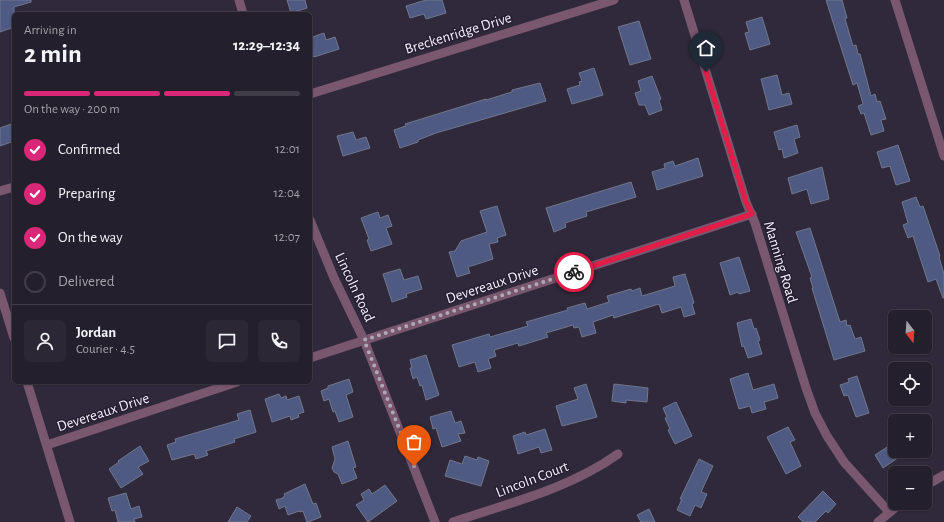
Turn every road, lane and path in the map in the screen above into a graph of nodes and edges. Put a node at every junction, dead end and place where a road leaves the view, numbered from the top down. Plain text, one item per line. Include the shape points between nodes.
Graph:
1 (239, 0) edge
2 (614, 0) edge
3 (684, 0) edge
4 (895, 0) edge
5 (242, 12) edge
6 (312, 93) edge
7 (944, 156) edge
8 (12, 188) edge
9 (0, 191) edge
10 (752, 214) junction
11 (312, 225) edge
12 (0, 293) edge
13 (12, 332) edge
14 (364, 340) junction
15 (312, 357) edge
16 (29, 384) edge
17 (231, 384) edge
18 (47, 445) junction
19 (618, 454) dead end
20 (944, 475) edge
21 (932, 482) edge
22 (892, 510) edge
23 (889, 512) junction
24 (70, 522) edge
25 (435, 522) edge
26 (453, 522) edge
27 (878, 522) edge

1 - 5 street
2 - 6 street, Breckenridge Drive
3 - 10 street, Manning Road via 746,202
4 - 7 street
8 - 9 street
10 - 14 street, Devereaux Drive
10 - 23 street, Manning Road via 815,412 844,462
11 - 14 street, Lincoln Road
12 - 13 street
14 - 15 street, Devereaux Drive
14 - 25 street, Lincoln Road
16 - 18 street
17 - 18 street, Devereaux Drive
18 - 24 street
19 - 26 street, Lincoln Court via 590,471 551,489
20 - 21 street
22 - 23 street
23 - 27 street

